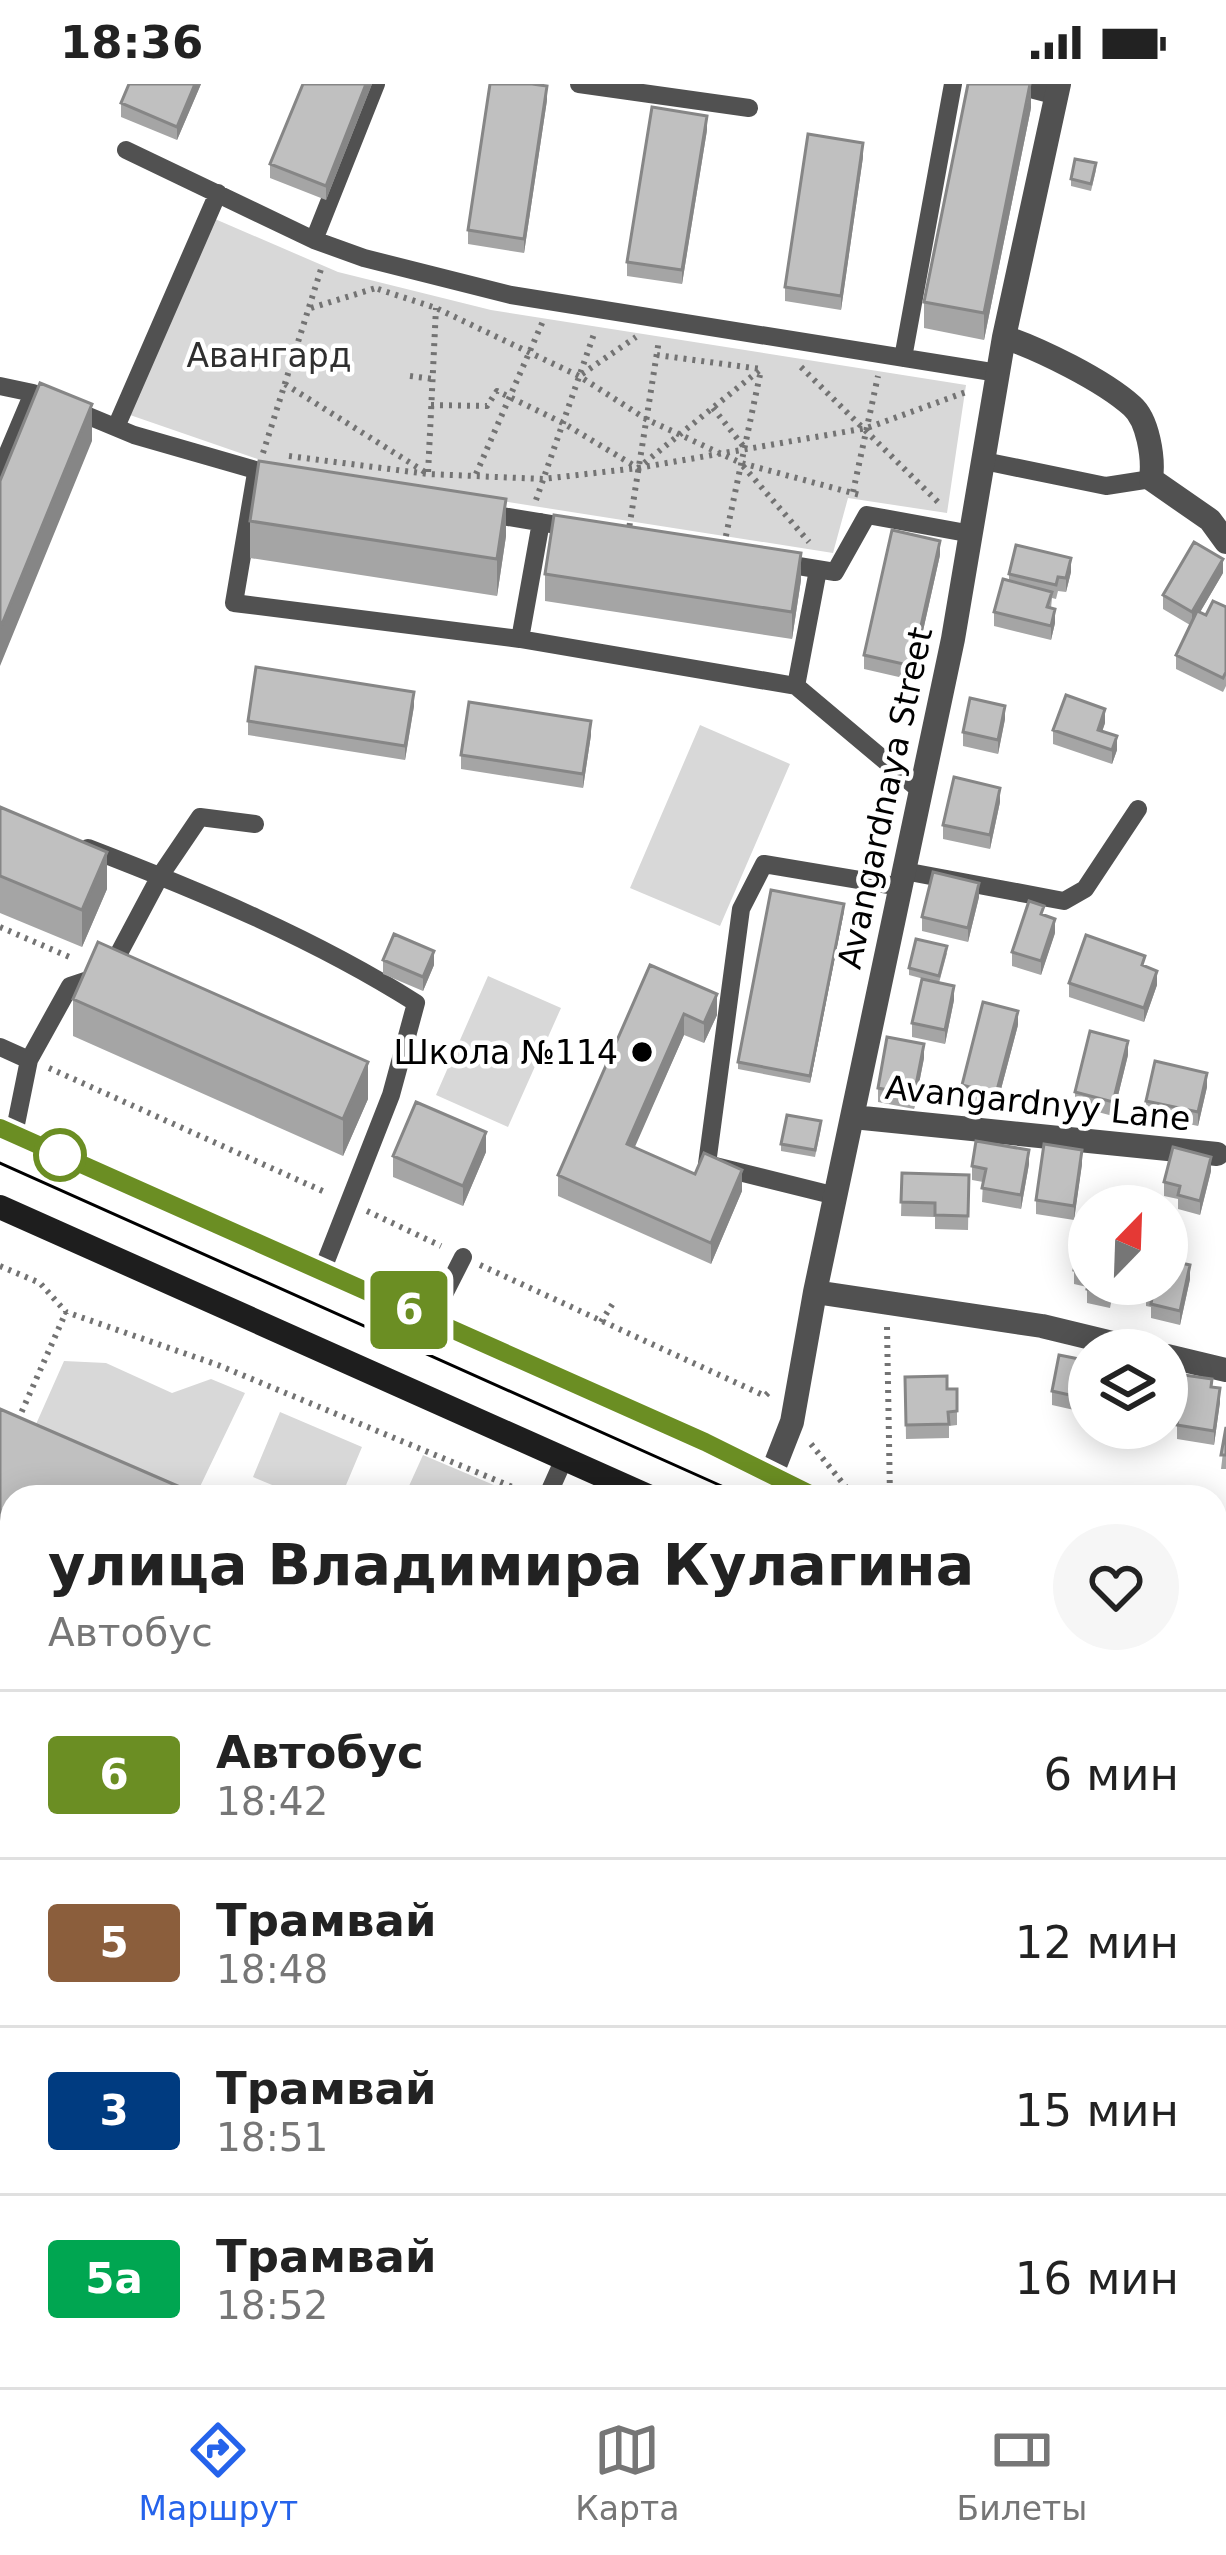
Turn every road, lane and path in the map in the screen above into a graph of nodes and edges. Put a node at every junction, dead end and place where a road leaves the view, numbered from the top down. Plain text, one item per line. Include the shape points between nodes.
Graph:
1 (376, 84) edge
2 (584, 84) edge
3 (952, 84) edge
4 (1011, 84) edge
5 (1058, 90) edge
6 (749, 108) dead end
7 (126, 150) dead end
8 (218, 193) junction
9 (314, 240) junction
10 (305, 261) dead end
11 (323, 270) junction
12 (358, 282) dead end
13 (376, 288) junction
14 (551, 301) junction
15 (310, 308) junction
16 (436, 308) junction
17 (603, 310) junction
18 (662, 319) junction
19 (769, 336) junction
20 (1004, 337) junction
21 (530, 352) junction
22 (657, 355) junction
23 (893, 356) junction
24 (801, 367) dead end
25 (761, 369) junction
26 (998, 373) junction
27 (410, 376) dead end
28 (579, 376) junction
29 (433, 379) junction
30 (286, 384) junction
31 (0, 386) edge
32 (976, 388) dead end
33 (33, 393) junction
34 (511, 397) junction
35 (431, 406) junction
36 (713, 408) junction
37 (646, 419) junction
38 (563, 423) junction
39 (116, 428) junction
40 (867, 428) junction
41 (679, 435) junction
42 (744, 447) junction
43 (717, 452) junction
44 (286, 455) dead end
45 (984, 461) junction
46 (741, 464) junction
47 (638, 468) junction
48 (0, 471) edge
49 (256, 473) junction
50 (428, 474) junction
51 (475, 476) junction
52 (1151, 478) junction
53 (543, 479) junction
54 (302, 481) edge
55 (852, 493) junction
56 (873, 499) dead end
57 (941, 506) dead end
58 (460, 508) edge
59 (848, 513) dead end
60 (535, 521) junction
61 (972, 534) junction
62 (627, 537) joint
63 (1226, 542) edge
64 (722, 554) joint
65 (827, 571) junction
66 (520, 638) junction
67 (796, 686) junction
68 (921, 790) junction
69 (1138, 809) dead end
70 (255, 824) dead end
71 (60, 837) edge
72 (160, 876) junction
73 (903, 879) junction
74 (0, 927) edge
75 (108, 974) junction
76 (130, 983) edge
77 (0, 1048) edge
78 (29, 1060) junction
79 (370, 1086) edge
80 (392, 1095) junction
81 (853, 1117) junction
82 (7, 1131) edge
83 (1217, 1154) dead end
84 (836, 1196) junction
85 (349, 1202) junction
86 (0, 1207) edge
87 (463, 1257) junction
88 (0, 1265) edge
89 (322, 1271) junction
90 (814, 1292) junction
91 (615, 1300) dead end
92 (886, 1303) junction
93 (66, 1312) junction
94 (431, 1320) junction
95 (601, 1322) junction
96 (1068, 1333) edge
97 (1188, 1361) edge
98 (1226, 1370) edge
99 (765, 1396) dead end
100 (9, 1440) edge
101 (811, 1444) dead end
102 (564, 1459) junction
103 (772, 1473) junction
104 (506, 1485) edge
105 (552, 1485) edge
106 (623, 1485) edge
107 (794, 1485) edge
108 (844, 1485) edge
109 (890, 1485) edge

1 - 9 lane
2 - 6 lane
3 - 23 lane
4 - 5 lane
5 - 20 street, Avangardnaya Street
7 - 8 lane
8 - 9 lane
8 - 39 lane
9 - 11 path
9 - 14 lane
10 - 11 path
11 - 15 path
12 - 13 path
13 - 15 path
13 - 16 path
14 - 17 lane
14 - 21 path
15 - 30 path
16 - 21 path
16 - 29 path
17 - 18 lane
17 - 28 path
18 - 19 lane
18 - 22 path
18 - 28 path
19 - 23 lane
19 - 25 path
20 - 26 street, Avangardnaya Street
20 - 52 street via 1136,408 1154,459
21 - 28 path
21 - 34 path
22 - 25 path
22 - 37 path
23 - 26 lane
23 - 40 path
24 - 40 path
25 - 36 path
25 - 42 path
26 - 45 street, Avangardnaya Street
27 - 29 path
28 - 37 path
28 - 38 path
29 - 35 path
30 - 49 path
30 - 50 path
31 - 33 lane
32 - 40 path
33 - 39 lane
33 - 48 lane
34 - 35 path via 497,391 487,406
34 - 38 path
34 - 51 path
35 - 50 path
36 - 41 path
36 - 42 path
37 - 41 path
37 - 47 path
38 - 47 path
38 - 53 path
39 - 49 lane
40 - 42 path
40 - 55 path
40 - 57 path
41 - 43 path
41 - 47 path
42 - 43 path
42 - 46 path
43 - 46 path
43 - 47 path
44 - 50 path
45 - 52 lane via 1106,486
45 - 61 street, Avangardnaya Street
46 - 55 path
46 - 64 path
46 - 65 path
47 - 53 path
47 - 62 path
49 - 54 lane
49 - 66 lane via 234,603
50 - 51 path
51 - 53 path
52 - 63 street via 1210,520
53 - 60 path
55 - 56 path
55 - 59 path
58 - 60 lane
60 - 62 lane
60 - 66 lane
61 - 65 lane via 867,515
61 - 68 street, Avangardnaya Street
64 - 65 lane
65 - 67 lane
66 - 67 lane
67 - 68 lane
68 - 73 street, Avangardnaya Street
69 - 73 lane via 1085,889 1064,901
70 - 72 lane via 200,817
71 - 72 lane
72 - 75 lane
72 - 80 lane via 416,1003
73 - 81 street, Avangardnaya Street
73 - 84 lane via 764,865 741,909 707,1164
74 - 75 path
75 - 76 lane
75 - 78 lane via 70,986
77 - 78 lane
78 - 82 lane
78 - 85 path
79 - 80 lane
80 - 85 lane
81 - 83 street, Avangardnyy Lane
81 - 84 street, Avangardnaya Street
82 - 89 main road
84 - 90 street, Avangardnaya Street
85 - 87 path
85 - 89 lane
86 - 102 main road
87 - 94 lane
87 - 95 path
88 - 93 path via 40,1283
89 - 94 main road
90 - 92 street
90 - 103 street, Avangardnaya Street via 792,1422
91 - 95 path
92 - 96 street
92 - 109 path
93 - 100 path
93 - 104 path via 218,1365
94 - 103 main road
95 - 99 path
97 - 98 street
101 - 108 path
102 - 105 lane
102 - 106 main road
103 - 107 main road

